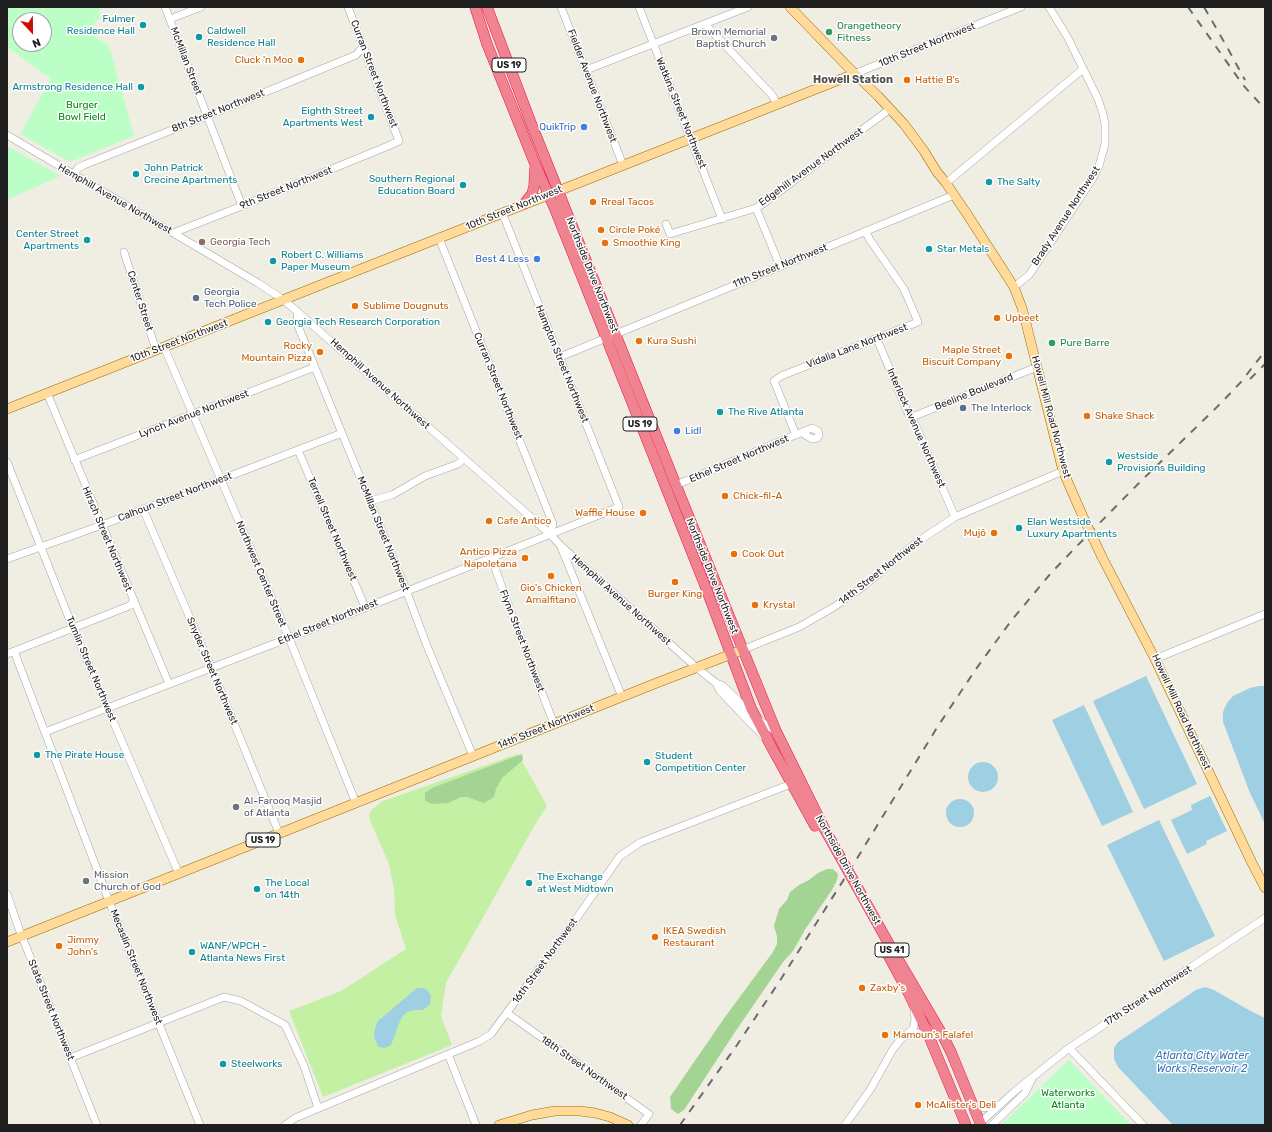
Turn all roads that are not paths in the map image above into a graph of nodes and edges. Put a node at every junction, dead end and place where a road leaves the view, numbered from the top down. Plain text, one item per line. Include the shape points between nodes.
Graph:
1 (165, 7) edge
2 (201, 7) edge
3 (348, 7) edge
4 (475, 7) edge
5 (487, 7) edge
6 (561, 7) edge
7 (639, 7) edge
8 (748, 7) edge
9 (790, 7) edge
10 (1021, 7) edge
11 (1049, 7) edge
12 (170, 19) junction
13 (705, 24) junction
14 (654, 44) junction
15 (364, 48) junction
16 (1084, 69) junction
17 (586, 70) junction
18 (854, 74) junction
19 (777, 104) junction
20 (890, 109) junction
21 (207, 116) junction
22 (7, 135) edge
23 (691, 138) junction
24 (399, 141) joint
25 (535, 164) junction
26 (623, 165) junction
27 (73, 175) junction
28 (946, 183) junction
29 (558, 191) junction
30 (549, 194) junction
31 (954, 195) junction
32 (524, 204) junction
33 (242, 206) junction
34 (756, 208) junction
35 (502, 212) junction
36 (722, 218) junction
37 (666, 224) dead end
38 (865, 231) junction
39 (173, 233) junction
40 (439, 238) junction
41 (124, 252) dead end
42 (780, 266) junction
43 (1014, 287) junction
44 (284, 300) junction
45 (297, 311) junction
46 (611, 336) junction
47 (877, 339) junction
48 (160, 348) junction
49 (560, 357) junction
50 (314, 367) junction
51 (1037, 367) junction
52 (46, 393) junction
53 (7, 408) edge
54 (192, 414) junction
55 (912, 417) junction
56 (643, 431) junction
57 (342, 433) junction
58 (799, 434) joint
59 (298, 450) junction
60 (463, 459) junction
61 (74, 460) junction
62 (7, 462) edge
63 (1063, 471) junction
64 (220, 480) junction
65 (676, 485) junction
66 (370, 501) junction
67 (143, 509) junction
68 (609, 510) joint
69 (955, 517) junction
70 (102, 525) junction
71 (550, 534) junction
72 (560, 545) junction
73 (40, 547) junction
74 (491, 557) junction
75 (7, 559) edge
76 (406, 591) junction
77 (133, 600) junction
78 (365, 607) junction
79 (1265, 614) edge
80 (73, 628) junction
81 (289, 638) junction
82 (742, 650) junction
83 (14, 651) junction
84 (7, 654) edge
85 (730, 654) junction
86 (1156, 659) junction
87 (211, 667) junction
88 (697, 668) junction
89 (716, 683) junction
90 (169, 684) junction
91 (622, 697) junction
92 (107, 708) junction
93 (756, 718) junction
94 (554, 724) junction
95 (776, 731) junction
96 (45, 732) junction
97 (769, 743) junction
98 (473, 756) junction
99 (791, 784) junction
100 (356, 803) junction
101 (279, 834) junction
102 (179, 874) junction
103 (1265, 888) edge
104 (7, 894) edge
105 (109, 901) junction
106 (1265, 918) edge
107 (21, 936) junction
108 (7, 942) edge
109 (913, 1004) junction
110 (507, 1013) junction
111 (158, 1022) junction
112 (928, 1034) junction
113 (901, 1038) junction
114 (1069, 1048) junction
115 (448, 1054) junction
116 (70, 1058) junction
117 (1033, 1077) junction
118 (973, 1104) junction
119 (1002, 1104) junction
120 (318, 1108) junction
121 (502, 1124) edge
122 (979, 1124) edge
123 (97, 1125) edge
124 (200, 1125) edge
125 (285, 1125) edge
126 (476, 1125) edge
127 (628, 1125) edge
128 (641, 1125) edge
129 (846, 1125) edge
130 (966, 1125) edge
131 (992, 1125) edge
132 (1143, 1125) edge

1 - 12 street, McMillan Street
2 - 12 street
3 - 15 street, Curran Street Northwest
4 - 25 highway, Northside Drive Northwest / US 19
5 - 29 highway, Northside Drive Northwest / US 19
6 - 17 street, Fielder Avenue Northwest
7 - 14 street, Watkins Street Northwest
8 - 13 street
9 - 18 main road, Howell Mill Road Northwest
10 - 18 street, 10th Street Northwest
11 - 16 street, Brady Avenue Northwest
12 - 21 street, McMillan Street
13 - 14 street
13 - 19 street via 772,95
14 - 17 street
14 - 23 street, Watkins Street Northwest
15 - 21 street, 8th Street Northwest via 356,55
15 - 24 street, Curran Street Northwest
16 - 28 street
16 - 43 street, Brady Avenue Northwest via 1104,114 1106,134 1103,154 1093,178 1029,275
17 - 26 street, Fielder Avenue Northwest
18 - 19 main road, 10th Street Northwest
18 - 20 main road, Howell Mill Road Northwest
19 - 23 main road, 10th Street Northwest
20 - 28 main road, Howell Mill Road Northwest via 920,145
20 - 34 street, Edgehill Avenue Northwest
21 - 27 street, 8th Street Northwest via 84,165
21 - 33 street
22 - 27 street, Hemphill Avenue Northwest
23 - 26 main road, 10th Street Northwest
23 - 36 street, Watkins Street Northwest
24 - 33 street, 9th Street Northwest
25 - 30 highway, Northside Drive Northwest / US 19
25 - 32 highway via 532,194
26 - 29 main road, 10th Street Northwest
27 - 39 street, Hemphill Avenue Northwest
28 - 31 main road, Howell Mill Road Northwest
29 - 30 main road, 10th Street Northwest
29 - 46 highway, Northside Drive Northwest / US 19
30 - 32 main road, 10th Street Northwest
30 - 46 highway, Northside Drive Northwest / US 19
31 - 38 street, 11th Street Northwest
31 - 43 main road, Howell Mill Road Northwest
32 - 35 main road, 10th Street Northwest
33 - 39 street, 9th Street Northwest
34 - 36 street, Edgehill Avenue Northwest
34 - 42 street
35 - 40 main road, 10th Street Northwest
35 - 49 street, Hampton Street Northwest
36 - 37 street, Edgehill Avenue Northwest via 670,234
38 - 42 street, 11th Street Northwest
38 - 47 street, Vidalia Lane Northwest via 904,289 918,322
39 - 44 street, Hemphill Avenue Northwest
40 - 44 main road, 10th Street Northwest
40 - 71 street, Curran Street Northwest via 553,524
41 - 48 street, Center Street
42 - 46 street, 11th Street Northwest
43 - 51 main road, Howell Mill Road Northwest
44 - 45 street, Hemphill Avenue Northwest
44 - 48 main road, 10th Street Northwest
45 - 50 street, McMillan Street Northwest via 298,326
45 - 60 street, Hemphill Avenue Northwest
46 - 49 street, 11th Street Northwest
46 - 56 highway, Northside Drive Northwest / US 19
46 - 65 highway, Northside Drive Northwest / US 19
47 - 55 street, Interlock Avenue Northwest via 908,413
47 - 58 street, Vidalia Lane Northwest via 774,381
48 - 52 main road, 10th Street Northwest
48 - 54 street, Northwest Center Street
49 - 68 street, Hampton Street Northwest via 619,507
50 - 54 street, Lynch Avenue Northwest
50 - 57 street, McMillan Street Northwest
51 - 55 street, Beeline Boulevard
51 - 63 main road, Howell Mill Road Northwest
52 - 53 main road, 10th Street Northwest
52 - 61 street, Hirsch Street Northwest
54 - 61 street, Lynch Avenue Northwest
54 - 64 street, Northwest Center Street
55 - 69 street, Interlock Avenue Northwest
56 - 65 highway via 654,445 666,476
56 - 85 highway, Northside Drive Northwest / US 19
57 - 59 street, Calhoun Street Northwest
57 - 66 street, McMillan Street Northwest
58 - 65 street, Ethel Street Northwest
59 - 64 street, Calhoun Street Northwest
59 - 78 street, Terrell Street Northwest
60 - 66 street via 458,464 425,476 392,495
60 - 71 street, Hemphill Avenue Northwest
61 - 70 street, Hirsch Street Northwest
62 - 73 street, Tumlin Street Northwest
63 - 69 street, 14th Street Northwest
63 - 86 main road, Howell Mill Road Northwest, bridge via 1102,557
64 - 67 street, Calhoun Street Northwest
64 - 81 street, Northwest Center Street
65 - 82 highway, Northside Drive Northwest / US 19
66 - 76 street, McMillan Street Northwest
67 - 70 street, Calhoun Street Northwest
67 - 87 street, Snyder Street Northwest
68 - 71 street, Ethel Street Northwest
69 - 82 street, 14th Street Northwest via 917,542 834,607 799,627
70 - 73 street, Calhoun Street Northwest
70 - 77 street, Hirsch Street Northwest
71 - 72 street, Hemphill Avenue Northwest
71 - 74 street, Ethel Street Northwest
72 - 88 street, Hemphill Avenue Northwest
72 - 91 street
73 - 75 street, Calhoun Street Northwest
73 - 80 street, Tumlin Street Northwest
74 - 76 street, Ethel Street Northwest
74 - 94 street, Flynn Street Northwest
76 - 78 street, Ethel Street Northwest
76 - 98 street, McMillan Street Northwest
77 - 80 street via 129,606
77 - 90 street, Hirsch Street Northwest
78 - 81 street, Ethel Street Northwest
79 - 86 street
80 - 83 street
80 - 92 street, Tumlin Street Northwest
81 - 87 street, Ethel Street Northwest
81 - 100 street, Northwest Center Street
82 - 85 main road, 14th Street Northwest / US 19
82 - 95 highway, Northside Drive Northwest / US 41
83 - 84 street
83 - 96 street, Mecaslin Street Northwest
85 - 88 main road, 14th Street Northwest / US 19
85 - 93 highway, Northside Drive Northwest / US 41
86 - 103 main road, Howell Mill Road Northwest
87 - 90 street, Ethel Street Northwest
87 - 101 street, Snyder Street Northwest
88 - 89 street, Hemphill Avenue Northwest
88 - 91 main road, 14th Street Northwest / US 19
89 - 93 street, Hemphill Avenue Northwest via 723,686
89 - 97 street, Hemphill Avenue Northwest via 720,691
90 - 92 street, Ethel Street Northwest
91 - 94 main road, 14th Street Northwest / US 19
92 - 96 street, Ethel Street Northwest
92 - 102 street, Tumlin Street Northwest
93 - 95 street, Hemphill Avenue Northwest
93 - 97 highway, Northside Drive Northwest / US 41
94 - 98 main road, 14th Street Northwest / US 19
95 - 118 highway, Northside Drive Northwest / US 41 via 824,828 888,944 942,1034
96 - 105 street, Mecaslin Street Northwest
97 - 99 highway, Northside Drive Northwest / US 41
98 - 100 main road, 14th Street Northwest / US 19
99 - 109 highway, Northside Drive Northwest / US 41 via 875,931
99 - 110 street, 16th Street Northwest via 641,842 620,856
100 - 101 main road, 14th Street Northwest / US 19
101 - 102 main road, 14th Street Northwest / US 19
102 - 105 main road, 14th Street Northwest / US 19
104 - 107 street, State Street Northwest
105 - 107 main road, 14th Street Northwest / US 19
105 - 111 street, Mecaslin Street Northwest
106 - 114 street, 17th Street Northwest
107 - 108 main road, 14th Street Northwest / US 19
107 - 116 street, State Street Northwest
109 - 112 highway, Northside Drive Northwest / US 41
109 - 113 street via 916,1019 913,1029
110 - 115 street, 16th Street Northwest via 491,1034
110 - 128 street, 18th Street Northwest via 649,1114
111 - 116 street
111 - 120 street via 224,996 241,1001 285,1024 304,1066
111 - 124 street, Mecaslin Street Northwest
112 - 113 street via 917,1033
112 - 130 highway, Northside Drive Northwest / US 41
113 - 129 street
114 - 117 street, 17th Street Northwest
114 - 132 street
115 - 120 street, 16th Street Northwest
115 - 126 street
116 - 123 street, State Street Northwest
117 - 119 street, 17th Street Northwest
117 - 131 street, 17th Street Northwest via 1025,1092
118 - 119 street via 984,1108
118 - 122 highway, Northside Drive Northwest / US 41
119 - 122 street, 17th Street Northwest
120 - 125 street, 16th Street Northwest
121 - 127 main road via 547,1112 580,1112 610,1118

